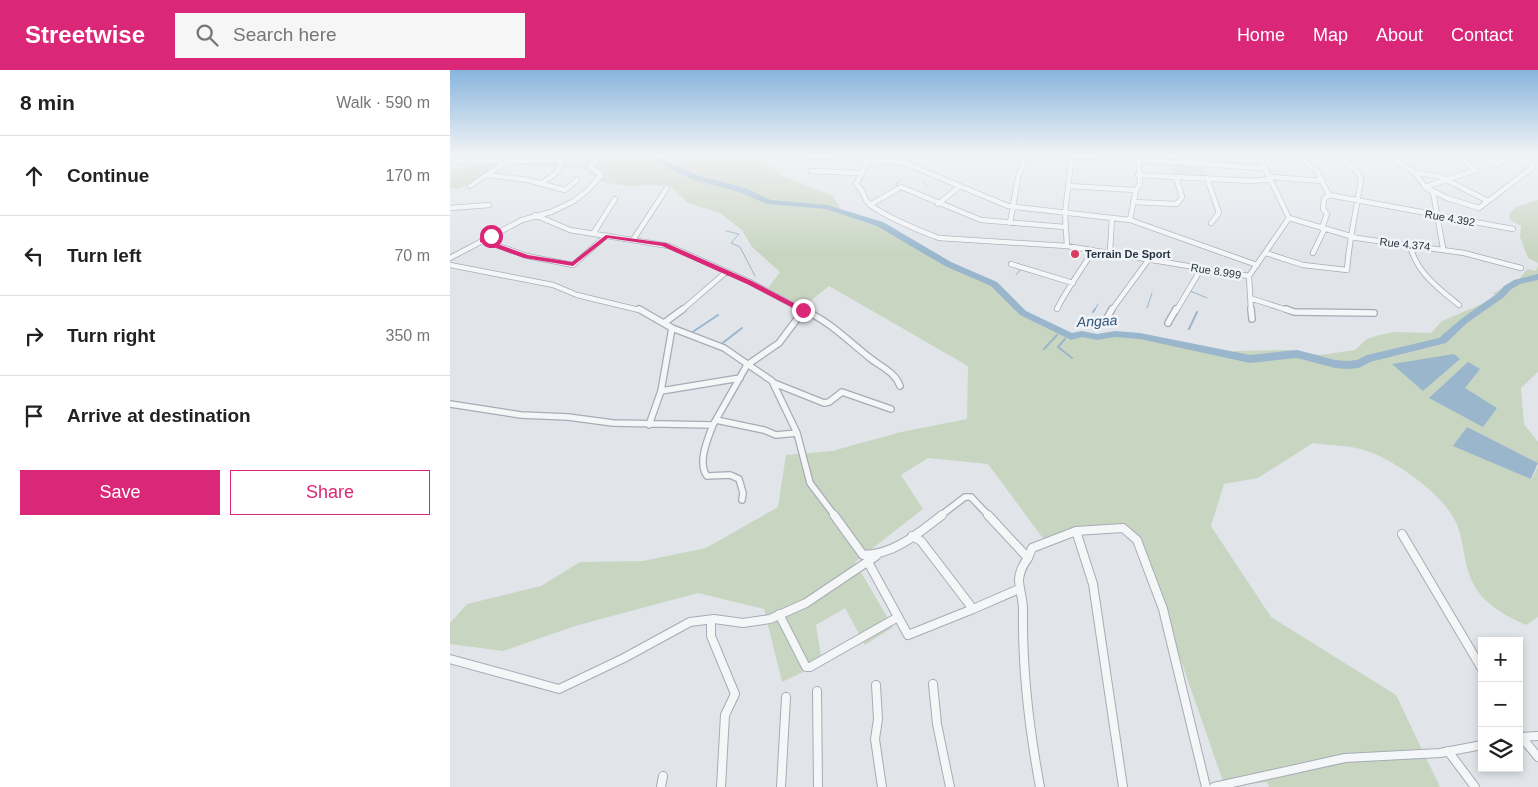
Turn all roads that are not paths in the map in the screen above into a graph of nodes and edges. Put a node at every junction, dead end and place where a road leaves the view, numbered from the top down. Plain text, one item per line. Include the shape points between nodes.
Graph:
1 (554, 187) edge
2 (568, 187) edge
3 (590, 187) edge
4 (858, 187) edge
5 (957, 187) edge
6 (963, 187) edge
7 (1016, 187) edge
8 (1068, 187) edge
9 (1093, 187) edge
10 (1138, 187) edge
11 (1179, 187) edge
12 (1210, 187) edge
13 (1275, 187) edge
14 (1325, 187) edge
15 (1359, 187) edge
16 (1425, 187) edge
17 (1426, 187) edge
18 (1462, 187) edge
19 (1505, 187) edge
20 (666, 188) dead end
21 (1136, 190) junction
22 (1329, 195) junction
23 (615, 199) dead end
24 (1358, 201) junction
25 (1488, 201) junction
26 (1133, 202) junction
27 (938, 204) junction
28 (489, 205) dead end
29 (870, 205) junction
30 (1012, 207) junction
31 (450, 208) edge
32 (1065, 213) junction
33 (535, 215) junction
34 (1439, 216) junction
35 (1112, 218) junction
36 (1289, 218) junction
37 (1130, 220) junction
38 (1010, 223) junction
39 (1211, 223) dead end
40 (1065, 227) junction
41 (1322, 228) junction
42 (1513, 229) dead end
43 (593, 234) junction
44 (606, 236) junction
45 (1350, 236) junction
46 (482, 240) junction
47 (633, 240) junction
48 (1410, 245) junction
49 (1067, 246) junction
50 (1443, 248) junction
51 (1093, 250) junction
52 (1110, 252) junction
53 (1266, 253) junction
54 (1313, 253) dead end
55 (450, 258) edge
56 (1149, 259) junction
57 (1011, 264) dead end
58 (450, 265) edge
59 (1257, 265) junction
60 (1521, 268) dead end
61 (1201, 269) junction
62 (726, 272) junction
63 (1250, 276) junction
64 (1073, 283) junction
65 (1250, 298) junction
66 (1459, 305) dead end
67 (1057, 309) dead end
68 (803, 310) junction
69 (1374, 313) dead end
70 (1107, 318) dead end
71 (1252, 319) dead end
72 (664, 323) junction
73 (1168, 323) dead end
74 (672, 328) junction
75 (747, 365) junction
76 (740, 378) junction
77 (773, 383) junction
78 (900, 386) dead end
79 (661, 391) junction
80 (450, 404) edge
81 (891, 409) dead end
82 (715, 422) junction
83 (649, 425) junction
84 (797, 433) junction
85 (742, 500) dead end
86 (1076, 531) junction
87 (1402, 534) dead end
88 (912, 536) junction
89 (876, 556) junction
90 (1028, 558) junction
91 (868, 562) junction
92 (1019, 589) junction
93 (973, 609) junction
94 (779, 614) junction
95 (898, 617) junction
96 (711, 621) junction
97 (450, 659) edge
98 (1478, 663) edge
99 (933, 684) dead end
100 (876, 685) dead end
101 (817, 692) dead end
102 (786, 697) dead end
103 (1523, 736) edge
104 (1538, 736) edge
105 (1523, 740) edge
106 (1478, 745) edge
107 (1448, 751) junction
108 (1538, 757) edge
109 (663, 776) dead end
110 (661, 787) edge
111 (721, 787) edge
112 (781, 787) edge
113 (818, 787) edge
114 (882, 787) edge
115 (950, 787) edge
116 (1040, 787) edge
117 (1123, 787) edge
118 (1206, 787) edge
119 (1214, 787) edge
120 (1475, 787) edge

1 - 2 street via 565,190
3 - 33 street via 566,205
4 - 29 street via 864,191
5 - 27 street
6 - 30 street
7 - 30 street
8 - 32 street
9 - 21 street
10 - 21 street
11 - 26 street via 1182,198 1177,204
12 - 39 street via 1219,213
13 - 36 street
14 - 22 street
15 - 24 street
16 - 34 street via 1433,192
17 - 25 street via 1478,208
18 - 25 street
19 - 25 street
20 - 47 street
21 - 26 street
22 - 24 street, Rue 4.392
22 - 41 street via 1324,199 1323,209 1327,214
23 - 43 street
24 - 34 street, Rue 4.392
24 - 45 street
26 - 37 street
27 - 29 street via 899,188
27 - 38 street via 981,220
28 - 31 street
29 - 49 street, Rue 8.999 via 939,238
30 - 32 street
30 - 38 street
32 - 35 street
32 - 40 street
33 - 43 street via 566,229
33 - 46 street
34 - 42 street, Rue 4.392
34 - 50 street
35 - 37 street
35 - 52 street
36 - 41 street, Rue 4.374
36 - 53 street, Rue 8.999
37 - 59 street
38 - 40 street
40 - 49 street
41 - 45 street, Rue 4.374
41 - 54 street via 1322,236
43 - 44 street
44 - 46 street via 573,264 526,256
44 - 47 street
45 - 48 street, Rue 4.374
45 - 53 street via 1346,271 1303,265
46 - 55 street
47 - 62 street via 669,246
48 - 50 street, Rue 4.374
48 - 66 street via 1412,255 1424,273
49 - 51 street, Rue 8.999
50 - 60 street, Rue 4.374 via 1489,257
51 - 52 street, Rue 8.999
51 - 64 street
52 - 56 street, Rue 8.999
53 - 59 street, Rue 8.999
56 - 61 street, Rue 8.999
56 - 70 street
57 - 64 street
58 - 72 street via 553,285 597,300 642,310
59 - 63 street, Rue 8.999
61 - 63 street, Rue 8.999
61 - 73 street
62 - 68 street
62 - 72 street
63 - 65 street
64 - 67 street
65 - 69 street via 1294,312
65 - 71 street
68 - 75 street via 779,344
68 - 78 street via 853,340 870,358 897,377
72 - 74 street
74 - 75 street via 724,348
74 - 79 street
75 - 76 street
75 - 77 street
76 - 79 street
76 - 82 street
77 - 81 street via 820,402 829,402 842,392
77 - 84 street
79 - 83 street
80 - 83 street via 521,415
82 - 83 street
82 - 84 street via 776,434
82 - 85 street via 705,447 704,472 707,476 730,474 739,479
84 - 89 street via 806,473 813,488 860,553
86 - 90 street via 1032,548
86 - 117 street via 1093,584
86 - 118 street via 1123,528 1137,540 1163,609
87 - 98 street
88 - 89 street
88 - 90 street via 966,497 972,497
88 - 93 street via 921,541
89 - 91 street
90 - 92 street via 1021,568
91 - 94 street via 806,603
91 - 95 street
92 - 93 street
92 - 116 street via 1028,726
93 - 95 street via 908,635
94 - 95 street via 806,667
94 - 96 street via 743,623
96 - 97 street via 690,622 560,689
96 - 111 street via 711,636 735,694 725,715
99 - 115 street via 938,732
100 - 114 street via 878,719 875,739
101 - 113 street
102 - 112 street
103 - 104 street
105 - 108 street
106 - 107 street
107 - 119 street via 1345,758
107 - 120 street
109 - 110 street

